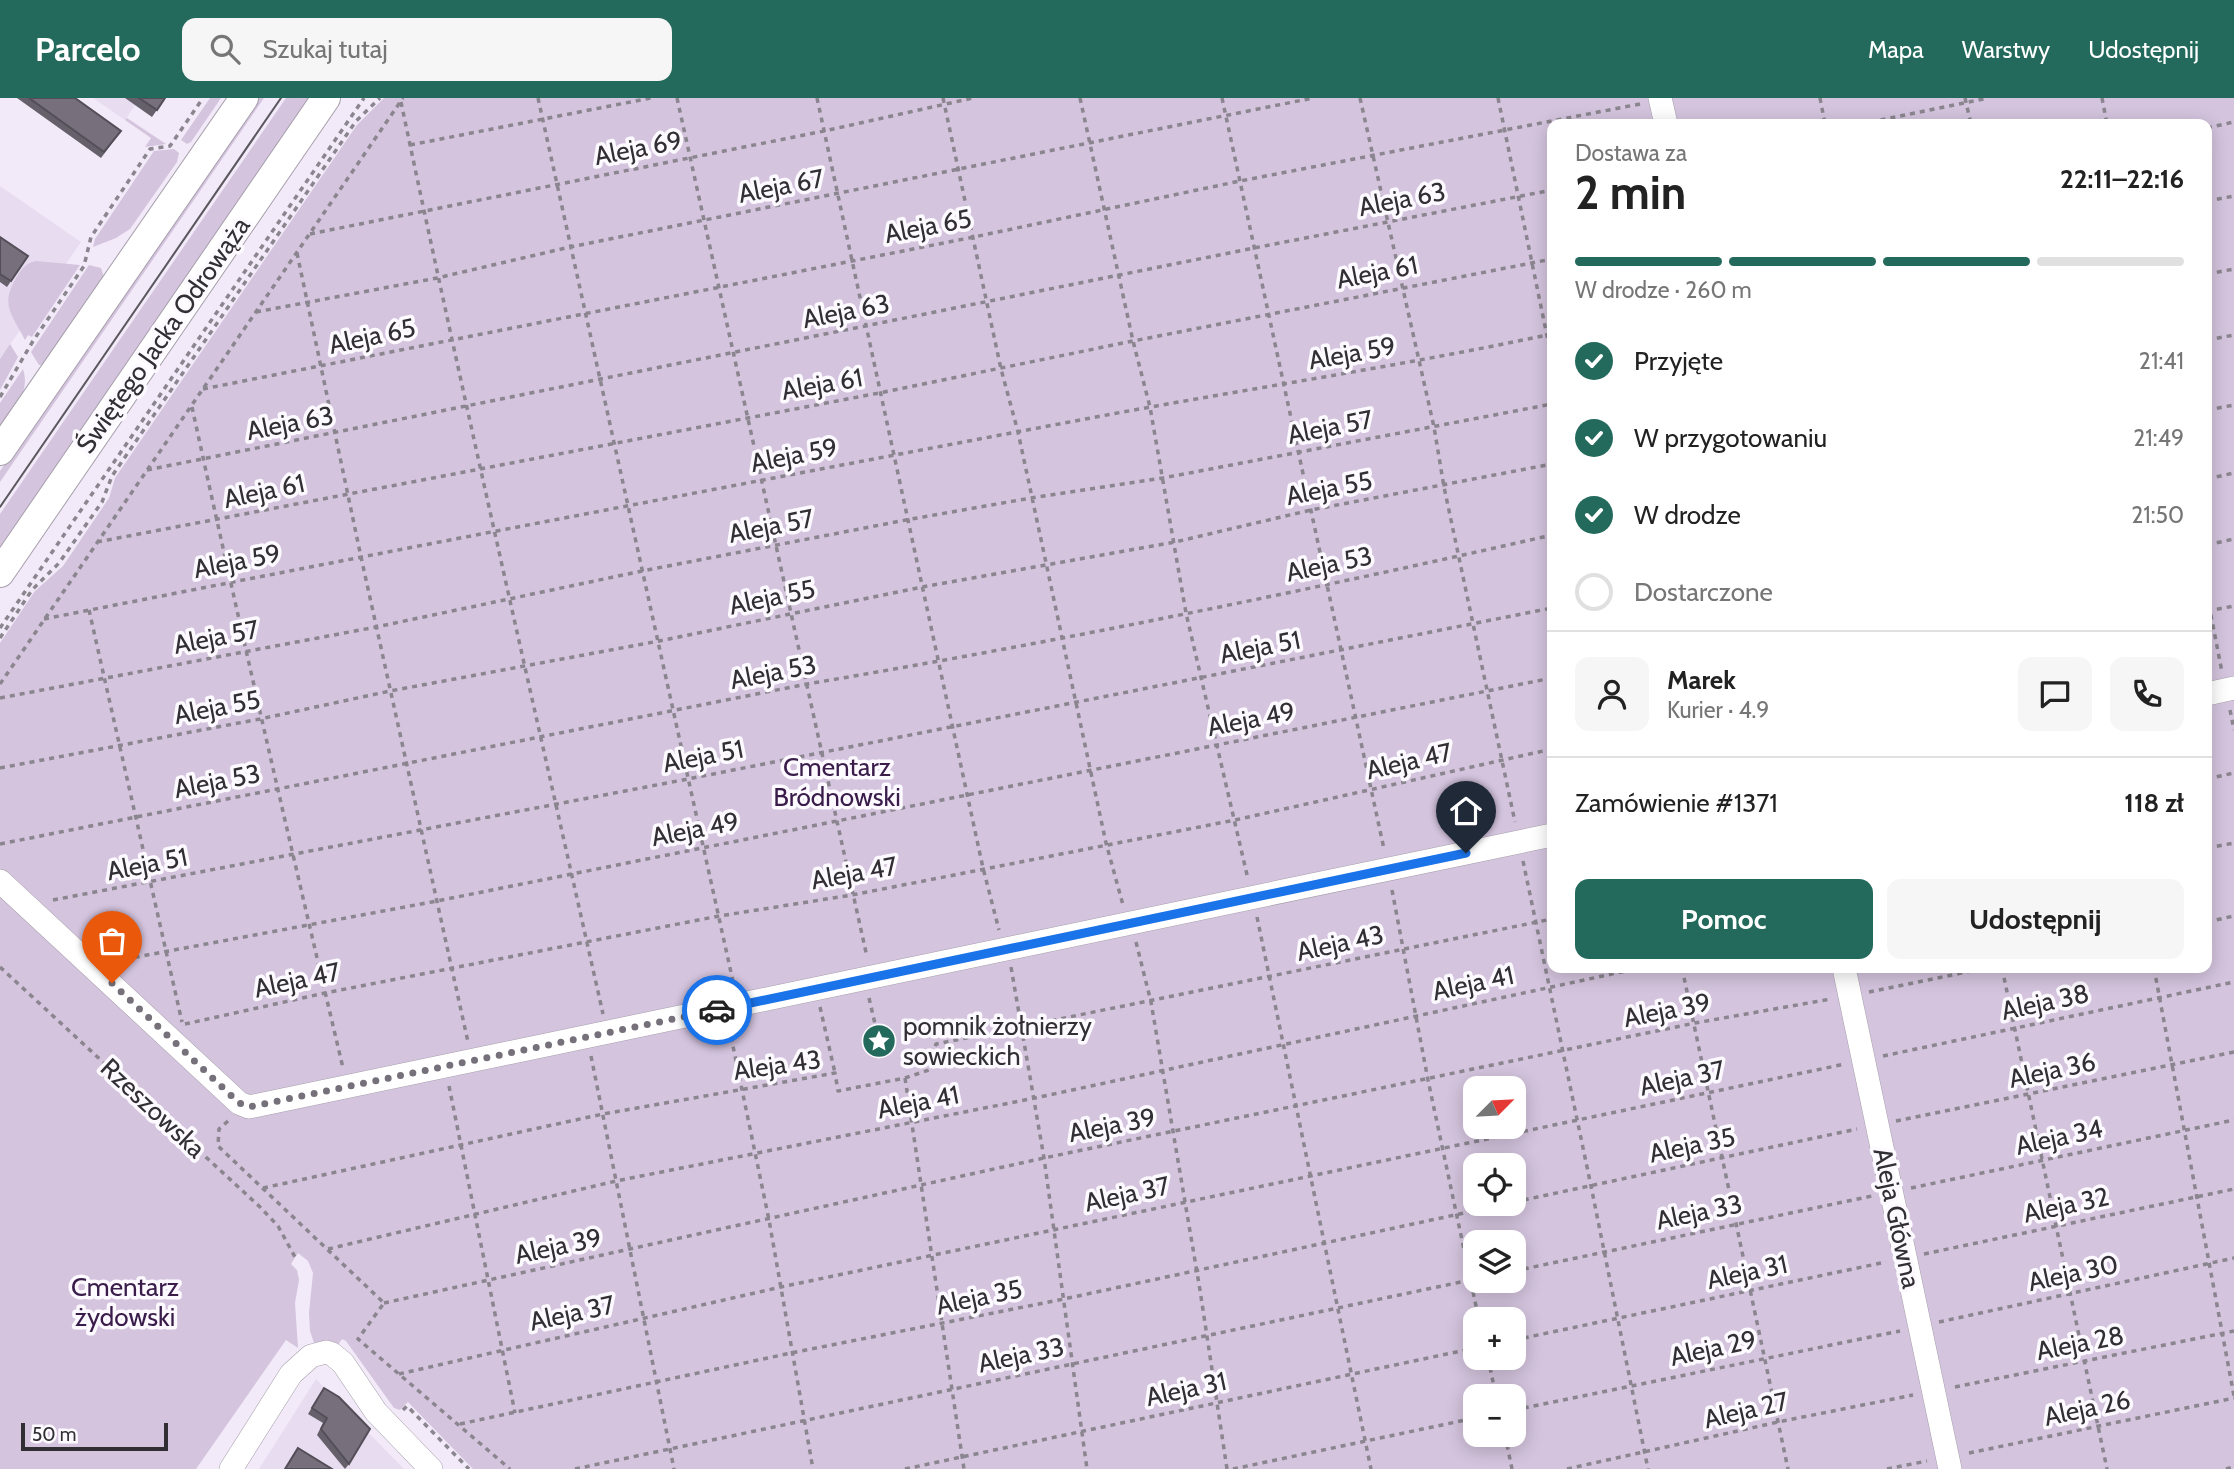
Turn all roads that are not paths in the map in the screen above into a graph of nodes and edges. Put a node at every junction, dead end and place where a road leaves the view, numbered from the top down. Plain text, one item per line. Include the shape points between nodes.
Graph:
1 (244, 98) edge
2 (326, 98) edge
3 (1661, 99) edge
4 (1665, 119) edge
5 (0, 451) edge
6 (0, 573) edge
7 (1547, 836) edge
8 (0, 881) edge
9 (1845, 973) edge
10 (1949, 1463) edge
11 (230, 1469) edge
12 (431, 1469) edge

1 - 5 main road
2 - 6 main road, Świętego Jacka Odrowąża
3 - 4 street
7 - 8 street via 249,1107 239,1103 172,1027 92,966
9 - 10 street, Aleja Główna
11 - 12 street via 291,1374 311,1356 327,1352 338,1357 376,1412

